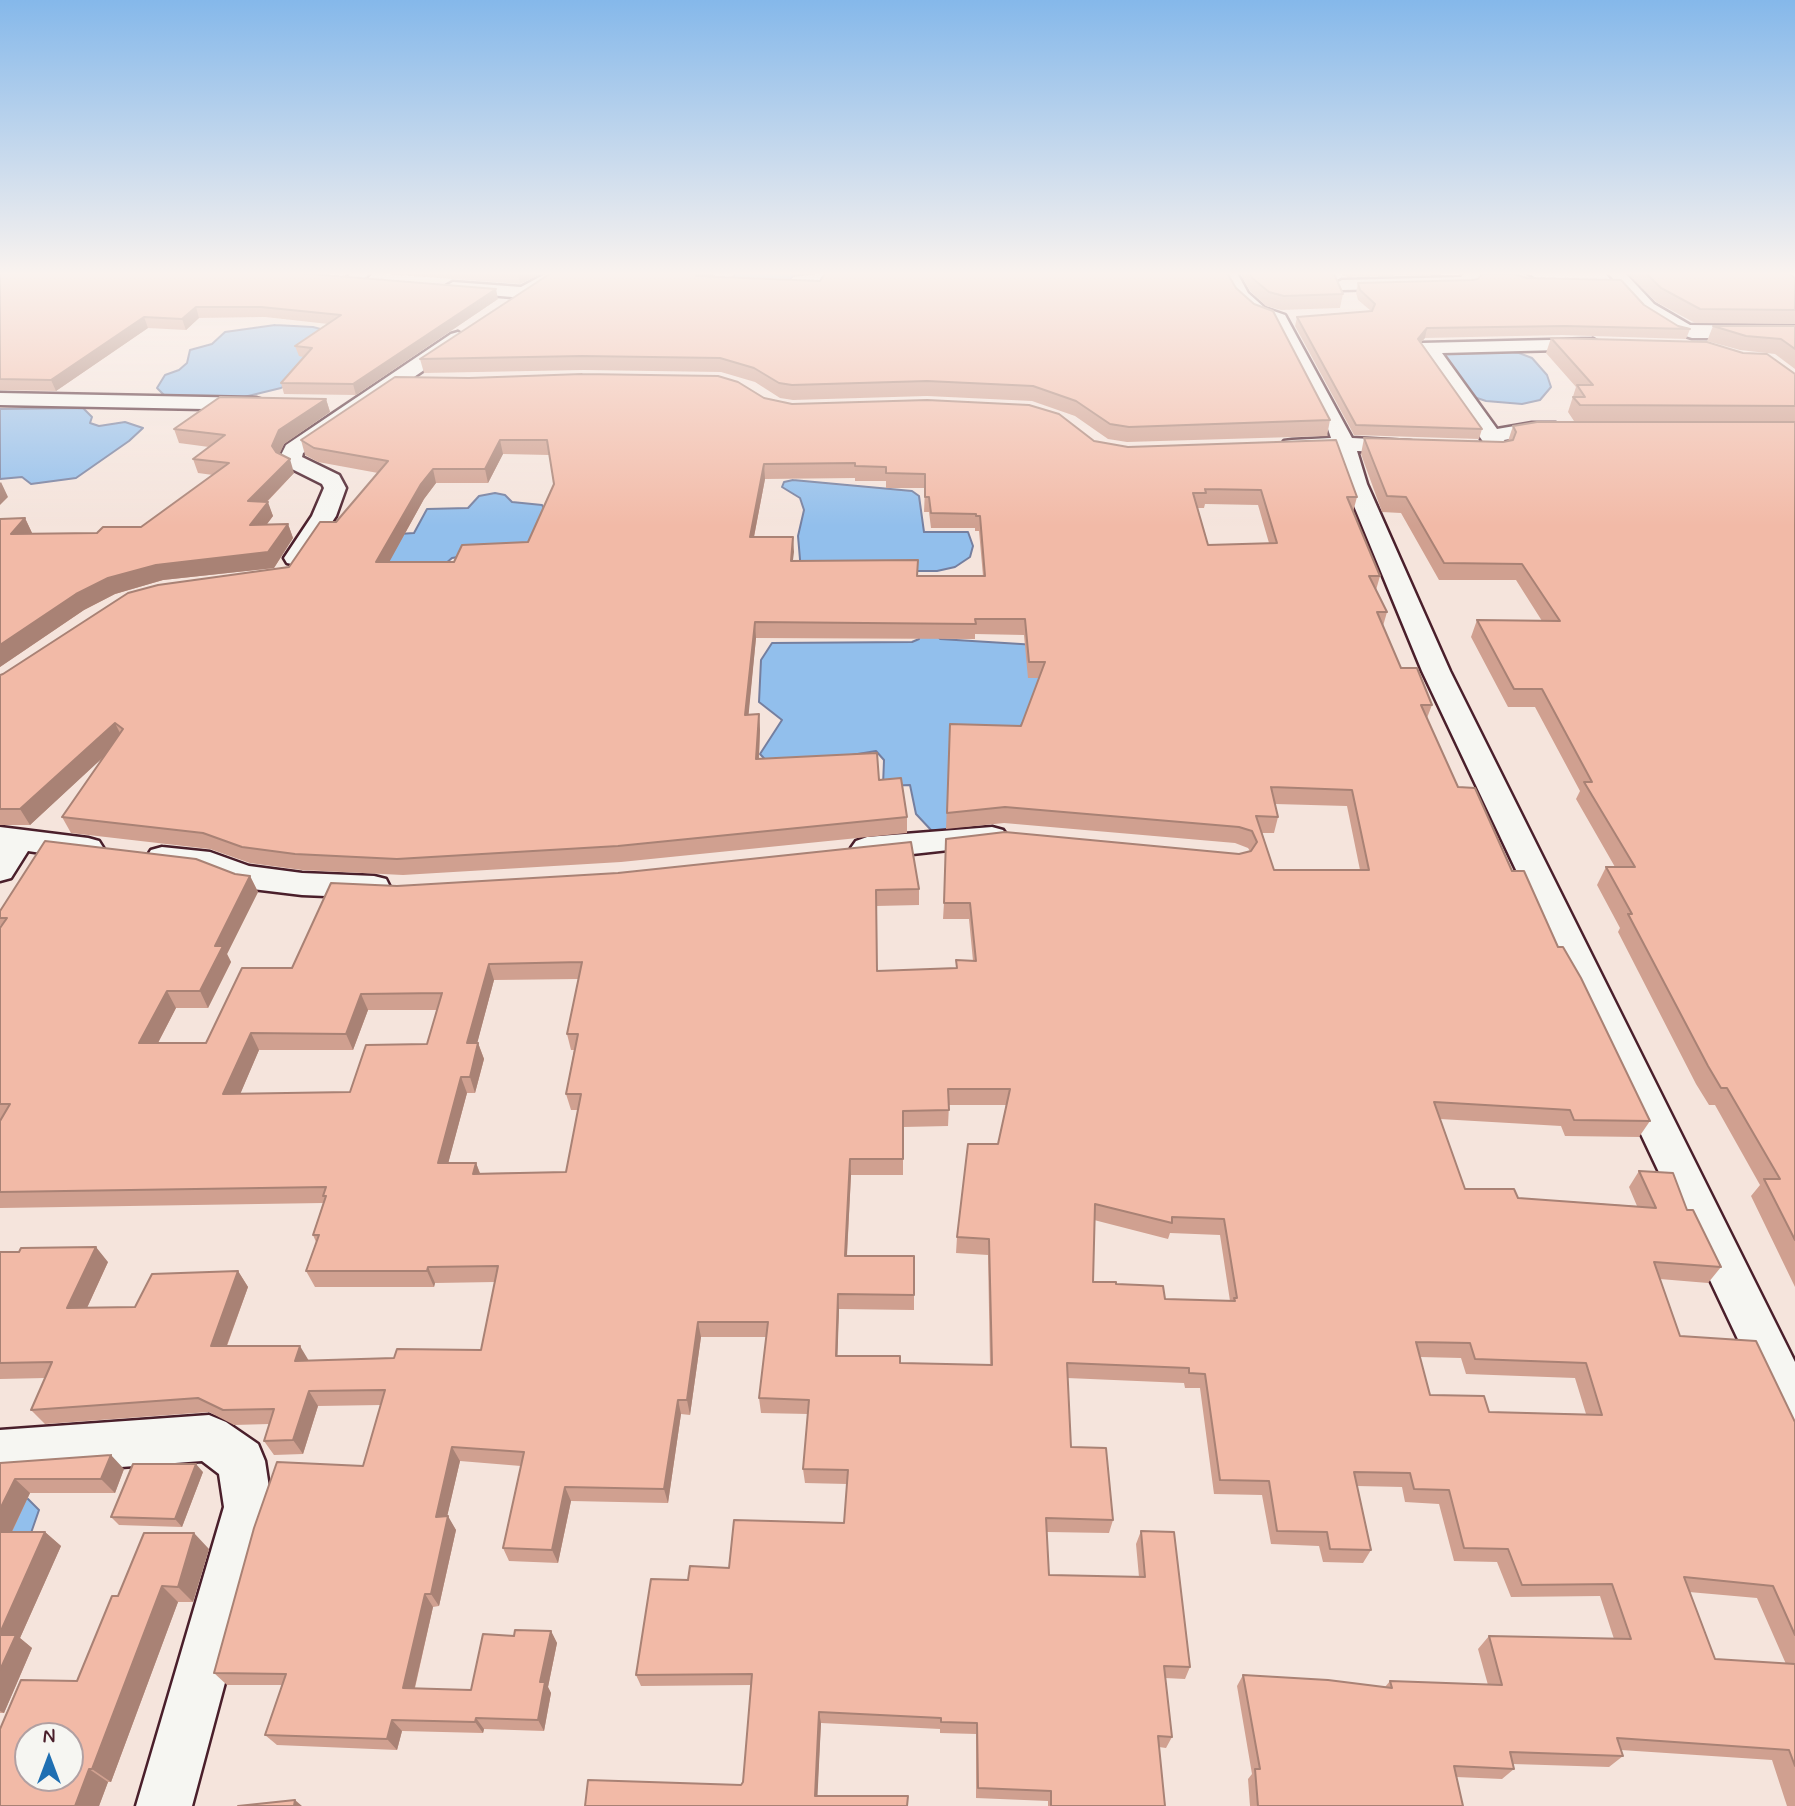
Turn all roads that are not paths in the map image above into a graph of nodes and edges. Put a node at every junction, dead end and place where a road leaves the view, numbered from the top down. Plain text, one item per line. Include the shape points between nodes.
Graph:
1 (430, 357) edge
2 (1304, 357) edge
3 (1435, 357) edge
4 (394, 382) junction
5 (433, 383) edge
6 (0, 398) edge
7 (360, 404) junction
8 (275, 405) edge
9 (323, 405) edge
10 (1578, 429) edge
11 (1491, 436) junction
12 (1345, 444) junction
13 (1267, 448) edge
14 (283, 576) edge
15 (1017, 838) edge
16 (10, 839) edge
17 (837, 852) edge
18 (0, 870) edge
19 (403, 889) edge
20 (1795, 1410) edge
21 (0, 1453) edge
22 (164, 1806) edge

1 - 4 street
2 - 12 street
3 - 11 street
4 - 5 street
4 - 7 street
6 - 8 street
7 - 9 street
7 - 14 street via 294,450 290,459 331,480 335,488 324,516
10 - 11 street via 1532,429
11 - 12 street via 1498,449
12 - 13 street
12 - 20 street via 1356,484 1436,671
15 - 17 street
16 - 18 street
16 - 19 street via 210,863 244,877
21 - 22 street via 209,1438 242,1461 248,1507

